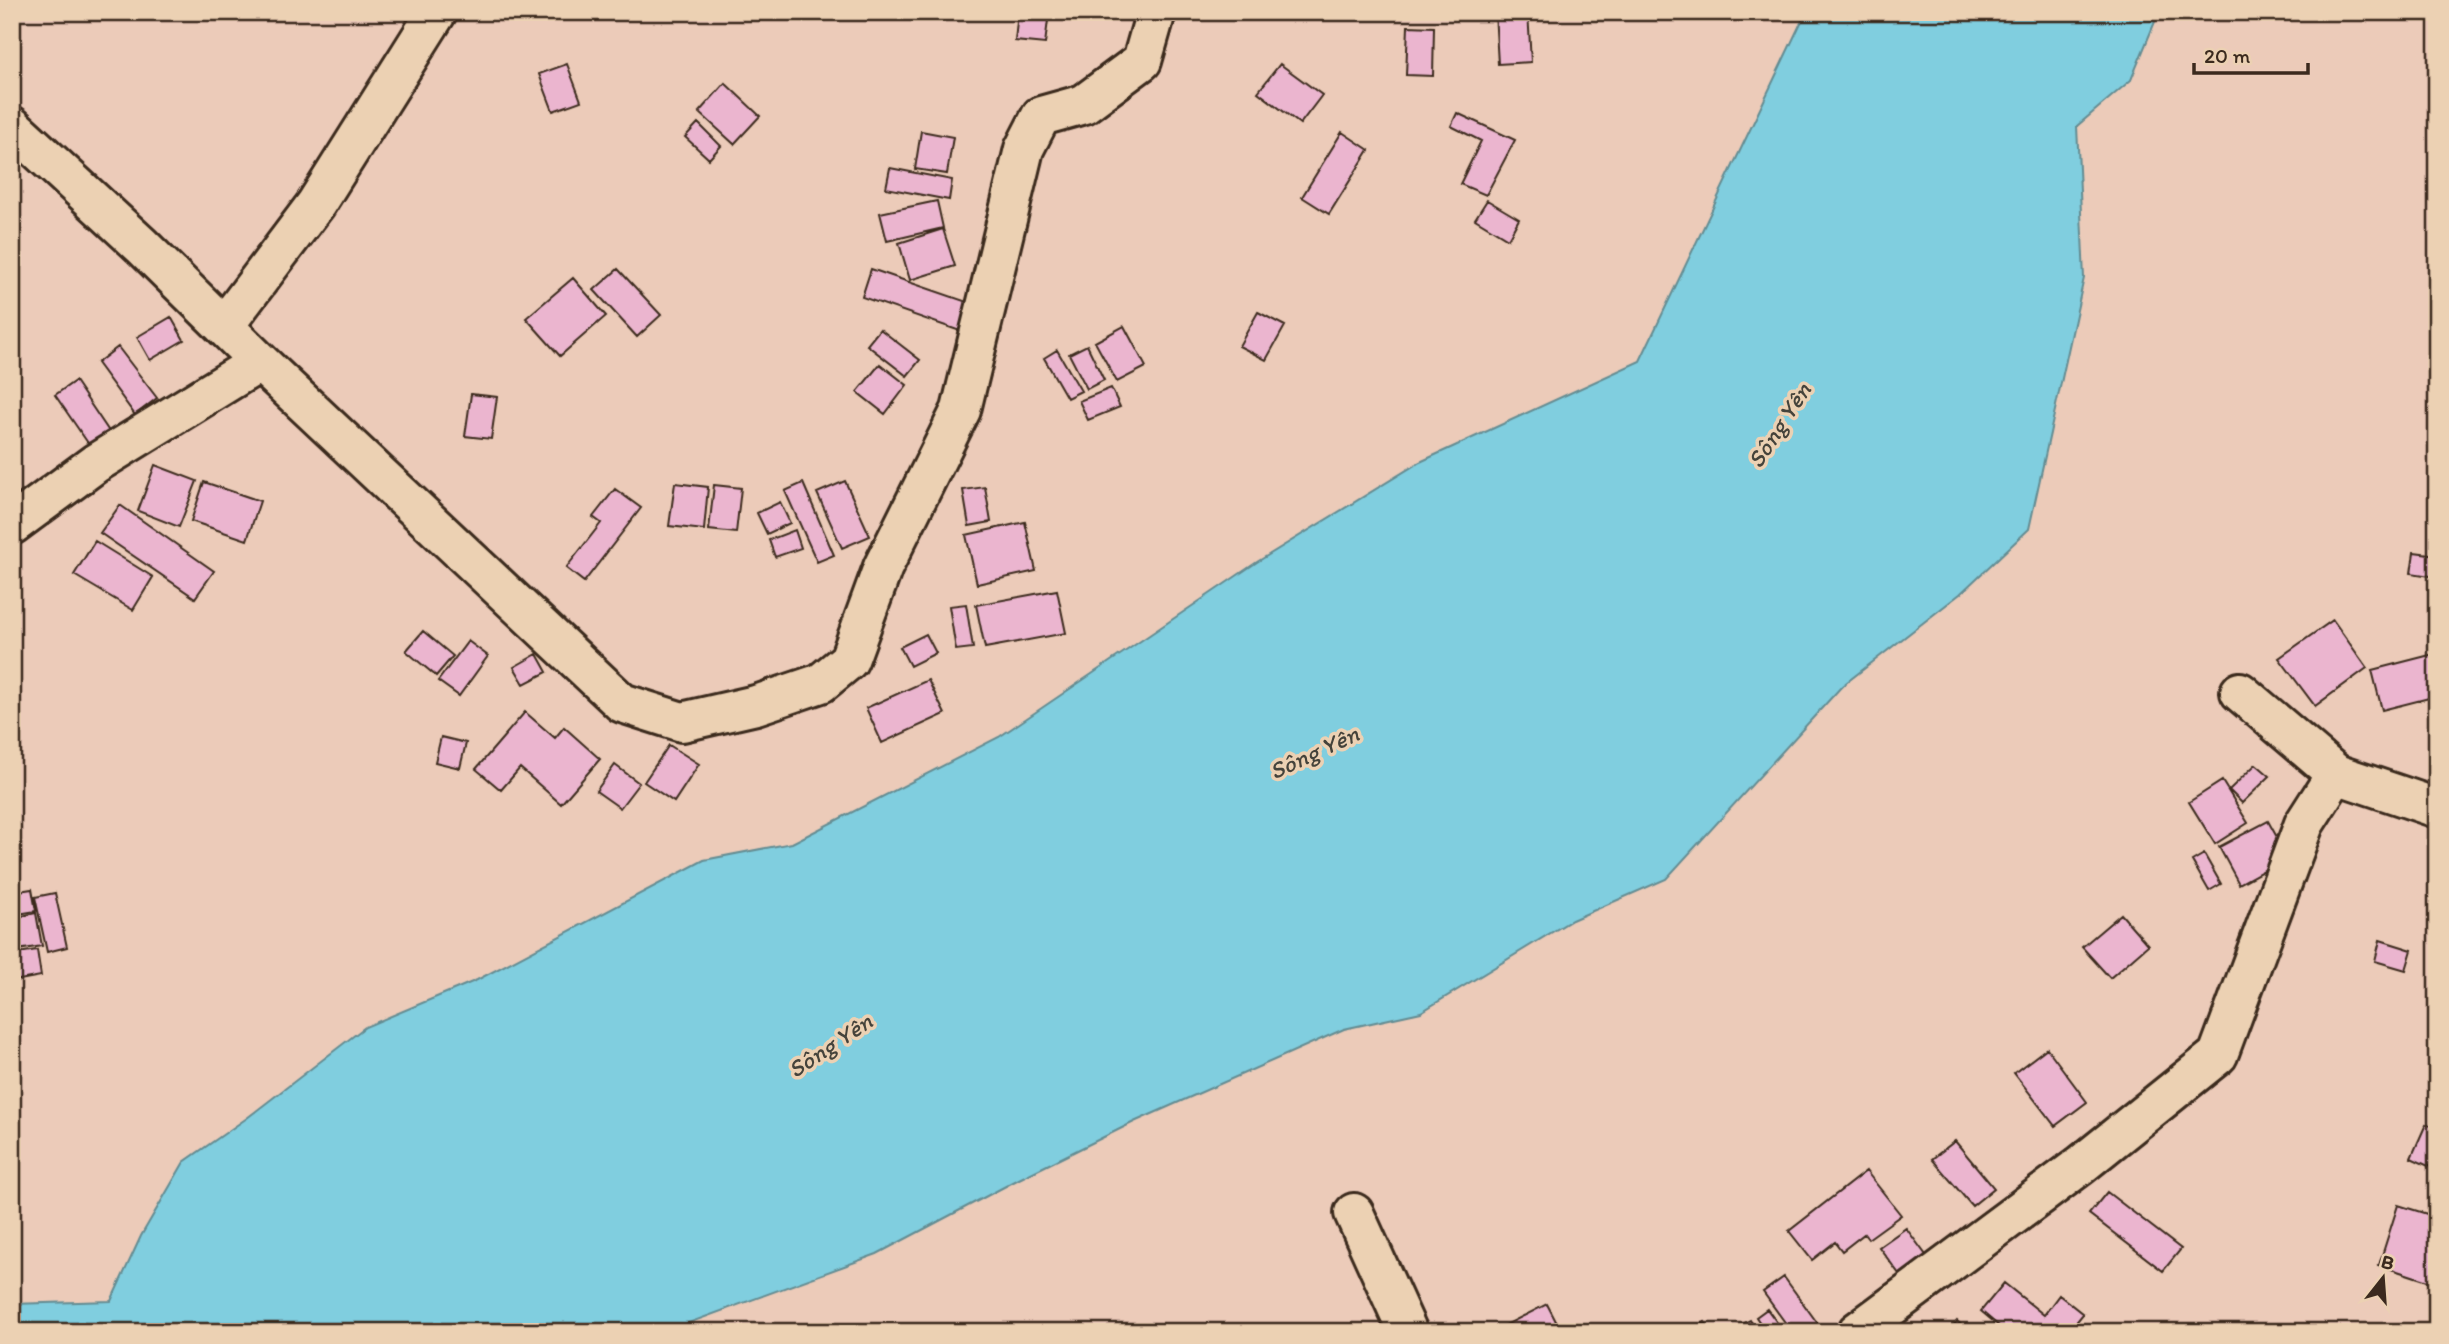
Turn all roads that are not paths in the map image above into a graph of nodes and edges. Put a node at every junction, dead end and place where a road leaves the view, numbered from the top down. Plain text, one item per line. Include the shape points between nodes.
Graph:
1 (437, 12) edge
2 (1156, 12) edge
3 (12, 126) edge
4 (223, 326) junction
5 (260, 362) junction
6 (12, 525) edge
7 (2240, 692) dead end
8 (2336, 774) junction
9 (2437, 808) edge
10 (1354, 1213) dead end
11 (1408, 1332) edge
12 (1857, 1332) edge

1 - 4 street via 316,204
2 - 5 street via 1143,61 1084,104 1041,116 1024,149 961,410 883,567 849,660 821,683 756,705 682,722 622,703
3 - 4 street
4 - 5 street
5 - 6 street via 96,463
7 - 8 street
8 - 9 street
8 - 12 street via 2304,824 2218,1055 2081,1165
10 - 11 street

